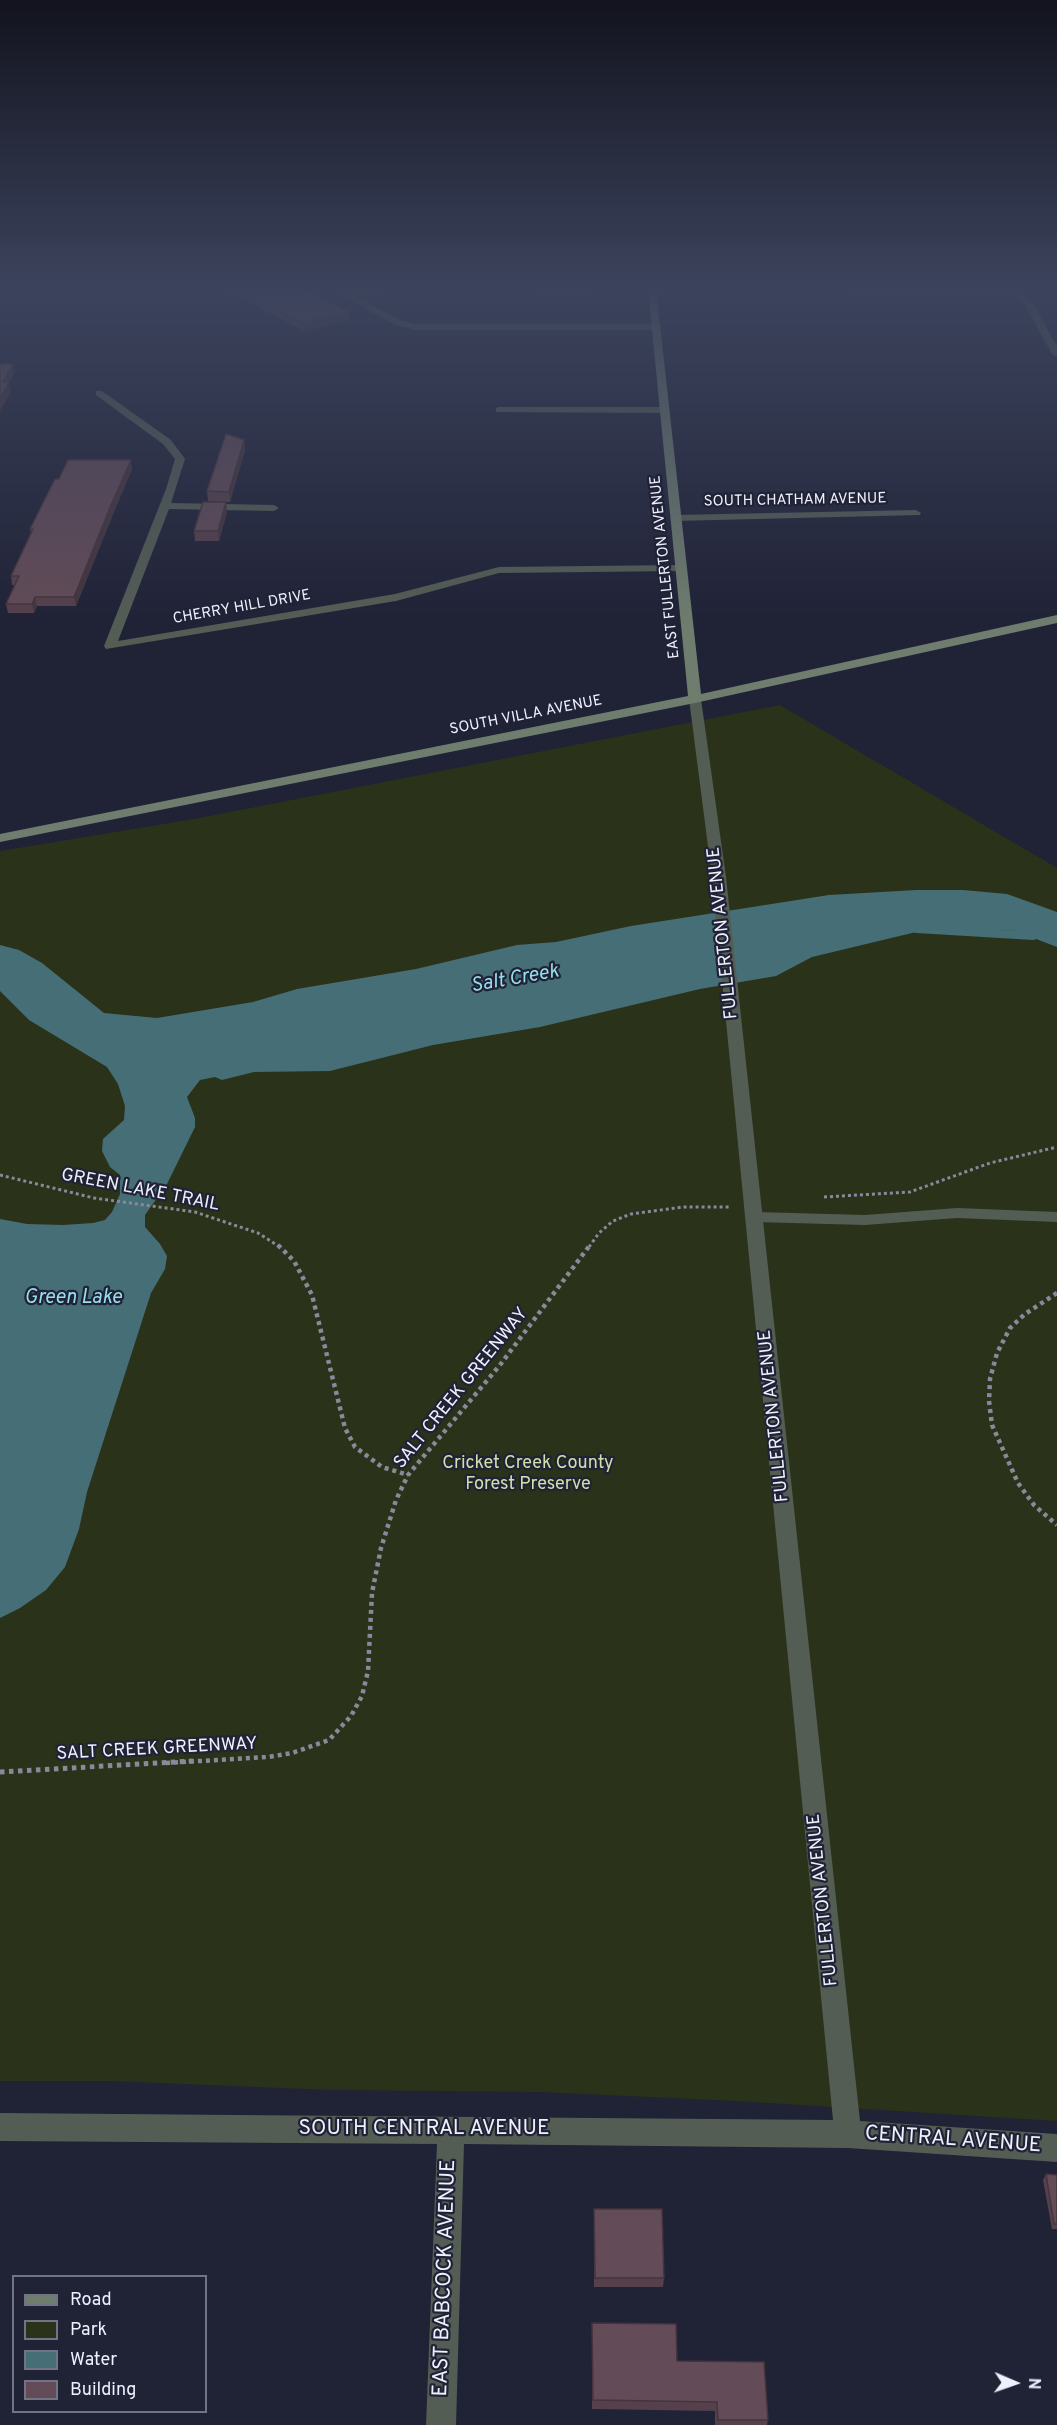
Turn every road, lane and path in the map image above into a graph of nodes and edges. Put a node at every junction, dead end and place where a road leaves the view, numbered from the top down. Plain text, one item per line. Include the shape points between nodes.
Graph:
1 (112, 402) edge
2 (663, 402) edge
3 (499, 410) dead end
4 (664, 410) junction
5 (164, 506) junction
6 (274, 508) dead end
7 (916, 513) dead end
8 (675, 518) junction
9 (680, 568) junction
10 (1057, 619) edge
11 (695, 699) junction
12 (0, 838) edge
13 (1057, 1147) edge
14 (0, 1175) edge
15 (815, 1198) dead end
16 (754, 1211) junction
17 (1057, 1217) edge
18 (1057, 1293) edge
19 (408, 1474) junction
20 (1057, 1526) edge
21 (0, 1772) edge
22 (0, 2127) edge
23 (451, 2130) junction
24 (848, 2134) junction
25 (1057, 2148) edge
26 (441, 2425) edge

1 - 5 street, CHERRY HILL DRIVE via 167,442 180,459
2 - 4 street, EAST FULLERTON AVENUE
3 - 4 street
4 - 8 street, EAST FULLERTON AVENUE
5 - 6 street
5 - 9 street, CHERRY HILL DRIVE via 110,646 396,597 499,570
7 - 8 street, SOUTH CHATHAM AVENUE
8 - 9 street, EAST FULLERTON AVENUE
9 - 11 street, EAST FULLERTON AVENUE
10 - 11 street, SOUTH VILLA AVENUE
11 - 12 street, SOUTH VILLA AVENUE
11 - 16 street, FULLERTON AVENUE via 719,877
13 - 15 path via 990,1163 910,1192
14 - 19 path, GREEN LAKE TRAIL via 116,1202 195,1212 258,1233 278,1245 294,1261 312,1295 345,1428 370,1460
16 - 17 lane via 865,1220 957,1213
16 - 19 path, SALT CREEK GREENWAY via 655,1210 613,1221 599,1233 500,1365
16 - 24 street, FULLERTON AVENUE
18 - 20 path via 1010,1328 997,1353 988,1401 1004,1456 1018,1484
19 - 21 path, SALT CREEK GREENWAY via 381,1548 372,1593 368,1671 362,1695 351,1716 329,1740 268,1757
22 - 23 street, SOUTH CENTRAL AVENUE
23 - 24 street, SOUTH CENTRAL AVENUE
23 - 26 street, EAST BABCOCK AVENUE
24 - 25 street, CENTRAL AVENUE

